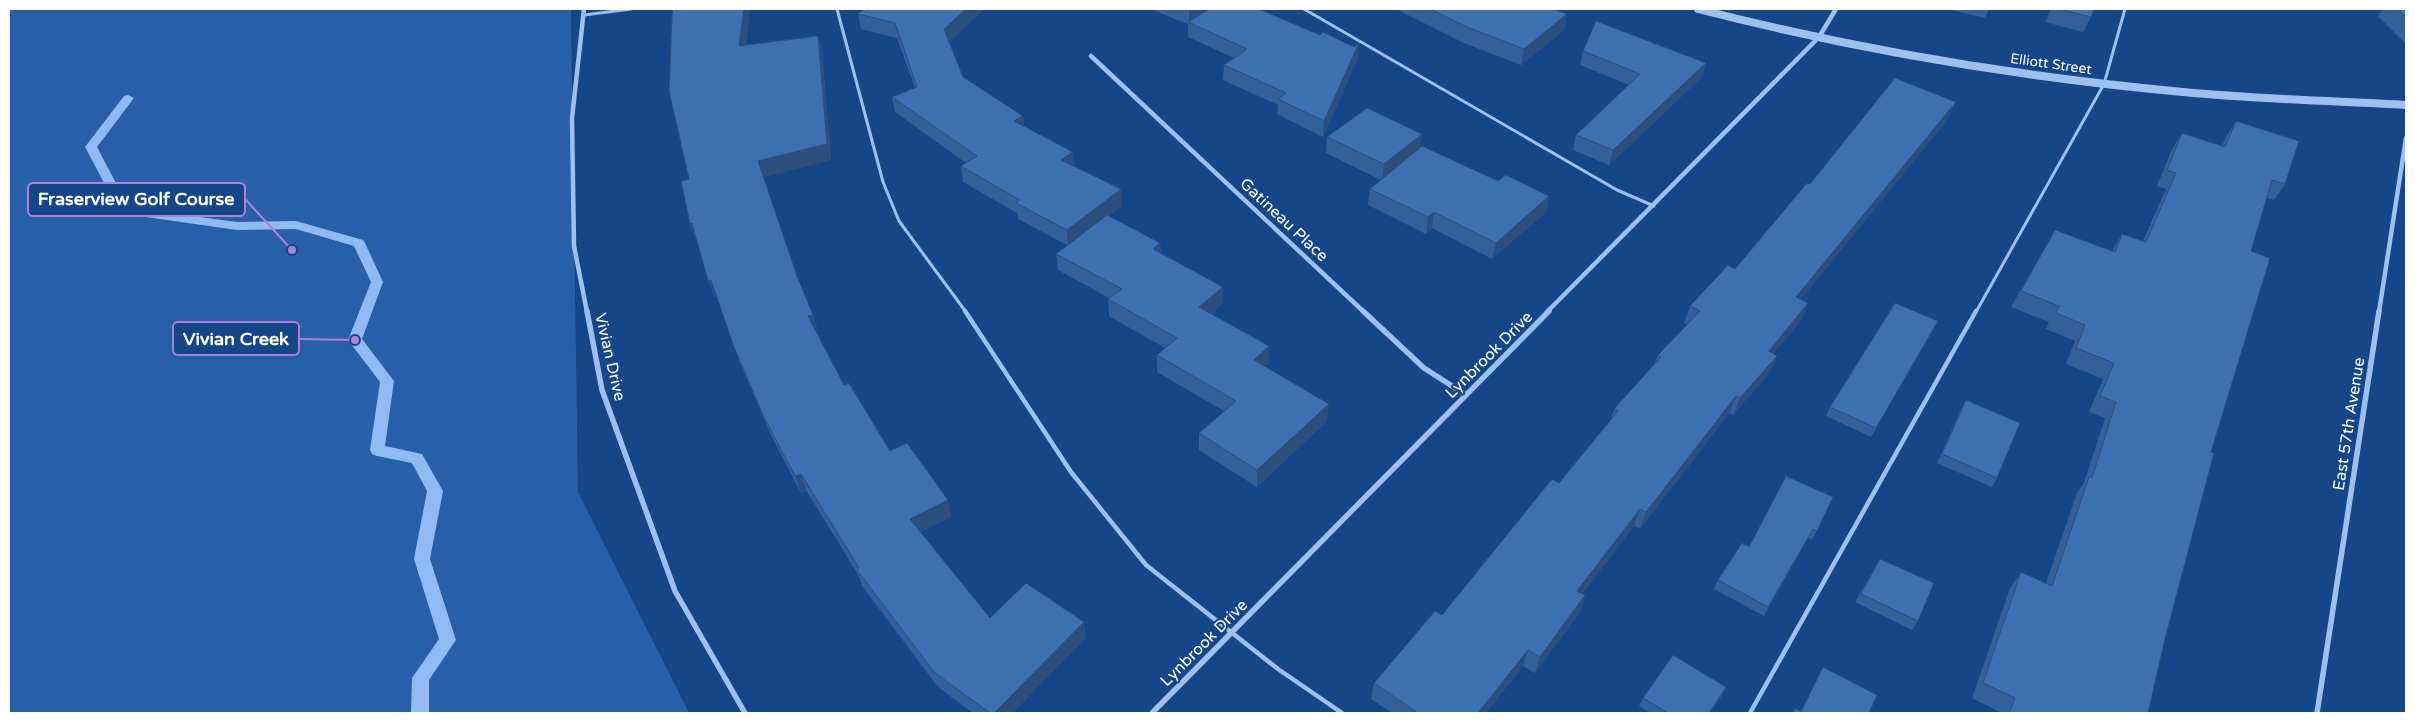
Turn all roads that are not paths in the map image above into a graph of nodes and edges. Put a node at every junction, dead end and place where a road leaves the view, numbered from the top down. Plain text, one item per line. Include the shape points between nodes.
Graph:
1 (584, 9) edge
2 (631, 9) edge
3 (837, 9) edge
4 (1304, 9) edge
5 (1698, 9) edge
6 (1836, 9) edge
7 (2126, 9) edge
8 (584, 16) junction
9 (1819, 37) junction
10 (1091, 56) dead end
11 (2104, 84) junction
12 (2406, 105) edge
13 (2406, 138) edge
14 (1654, 206) junction
15 (1466, 395) junction
16 (1232, 633) junction
17 (745, 713) edge
18 (1152, 713) edge
19 (1342, 713) edge
20 (1750, 713) edge
21 (2317, 713) edge

1 - 8 street, Vivian Drive
2 - 8 lane
3 - 16 lane via 883,182 899,220 981,334 1077,480 1146,564
4 - 14 lane via 1617,190
5 - 9 street, Elliott Street
6 - 9 street, Lynbrook Drive
7 - 11 lane
8 - 17 street, Vivian Drive via 572,118 574,246 602,390 675,590
9 - 11 street, Elliott Street via 1969,66
9 - 14 street, Lynbrook Drive
10 - 15 street, Gatineau Place via 1424,368
11 - 12 street, Elliott Street via 2256,98
11 - 20 lane
13 - 21 street, East 57th Avenue
14 - 15 street, Lynbrook Drive
15 - 16 street, Lynbrook Drive
16 - 18 street, Lynbrook Drive
16 - 19 lane

